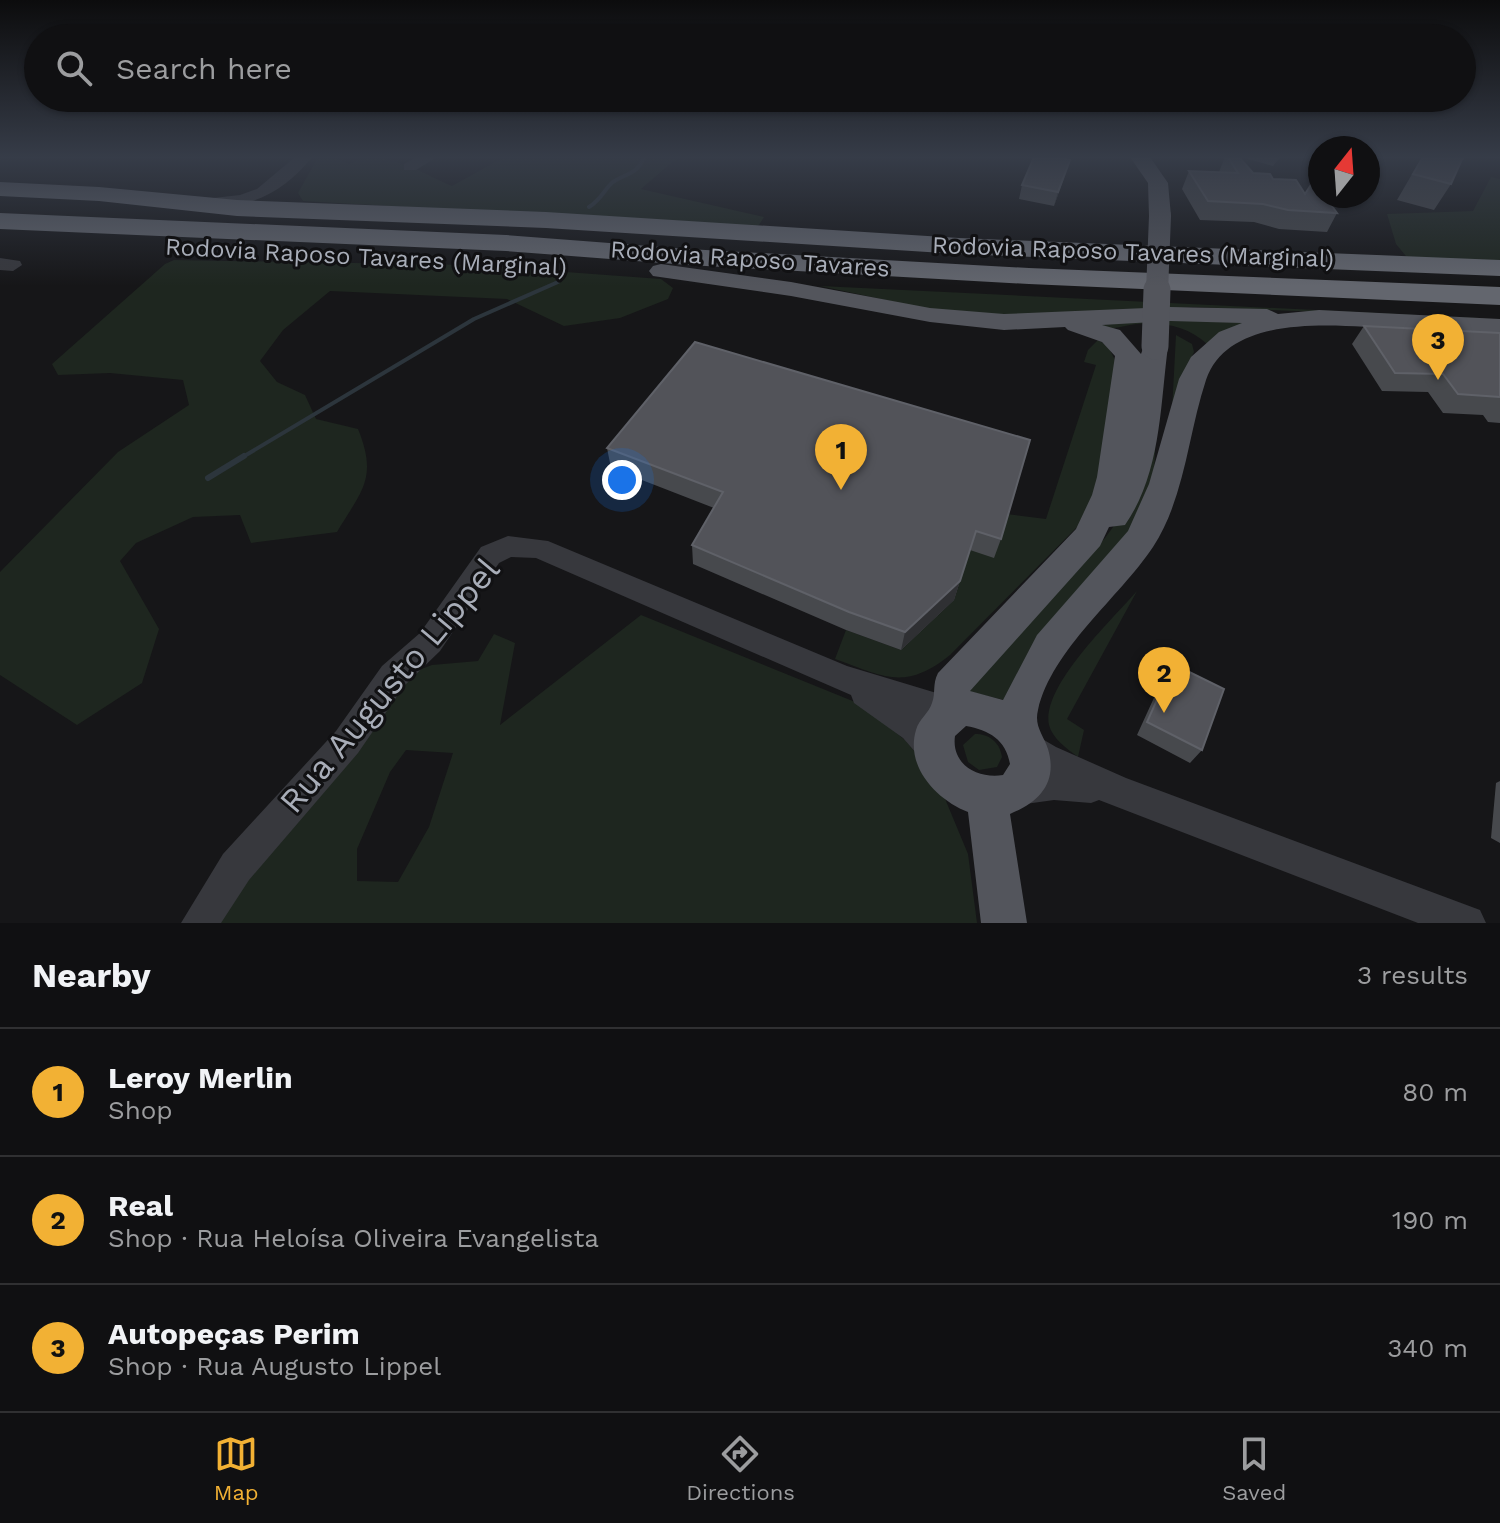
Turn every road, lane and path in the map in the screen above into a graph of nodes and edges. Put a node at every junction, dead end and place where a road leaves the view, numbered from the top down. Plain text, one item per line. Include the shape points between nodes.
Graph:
1 (154, 200) edge
2 (241, 200) edge
3 (290, 200) edge
4 (1159, 200) edge
5 (0, 201) edge
6 (195, 203) junction
7 (0, 210) edge
8 (342, 211) junction
9 (0, 221) edge
10 (224, 222) junction
11 (546, 245) junction
12 (3, 252) edge
13 (1500, 268) edge
14 (661, 271) junction
15 (1500, 283) edge
16 (1500, 296) edge
17 (1500, 312) edge
18 (1319, 317) junction
19 (1055, 321) junction
20 (1500, 327) edge
21 (1111, 336) junction
22 (1155, 349) junction
23 (1204, 357) junction
24 (1164, 484) junction
25 (1088, 537) junction
26 (843, 679) junction
27 (951, 698) junction
28 (1021, 736) junction
29 (934, 750) junction
30 (1002, 793) junction
31 (1121, 793) junction
32 (200, 923) edge
33 (1004, 923) edge
34 (1467, 923) edge

1 - 6 highway, Rodovia Raposo Tavares (Marginal)
2 - 6 street
3 - 8 street
4 - 22 main road, bridge
5 - 10 highway
6 - 8 highway, Rodovia Raposo Tavares (Marginal)
7 - 10 highway, Rodovia Raposo Tavares
8 - 13 highway, Rodovia Raposo Tavares (Marginal) via 959,246
9 - 11 highway, Rodovia Raposo Tavares
10 - 15 highway, Rodovia Raposo Tavares
11 - 12 highway
11 - 16 highway, Rodovia Raposo Tavares via 1029,276
12 - 14 highway, Rodovia Raposo Tavares (Marginal) via 505,261
14 - 17 highway, Rodovia Raposo Tavares (Marginal)
14 - 19 main road via 930,315
18 - 19 main road via 1202,313
18 - 20 main road
18 - 23 main road via 1252,328
19 - 21 main road
21 - 23 main road via 1126,329 1166,327 1189,335 1201,345
21 - 25 main road via 1129,362 1108,495
22 - 24 main road
22 - 25 main road via 1136,474 1111,520
23 - 24 main road
24 - 28 main road via 1141,538 1050,646 1019,706
25 - 27 main road
26 - 27 street, Rua Augusto Lippel
26 - 29 street, Rua Augusto Lippel via 914,727
26 - 32 street, Rua Augusto Lippel via 539,548 508,546 490,555 430,642 393,676 347,742 236,867
27 - 28 main road via 965,708 992,711
27 - 29 main road via 937,727
28 - 30 main road via 1029,769
28 - 31 street via 1045,758
29 - 30 main road via 946,776 958,787
30 - 31 street via 1068,782
30 - 33 main road
31 - 34 street

